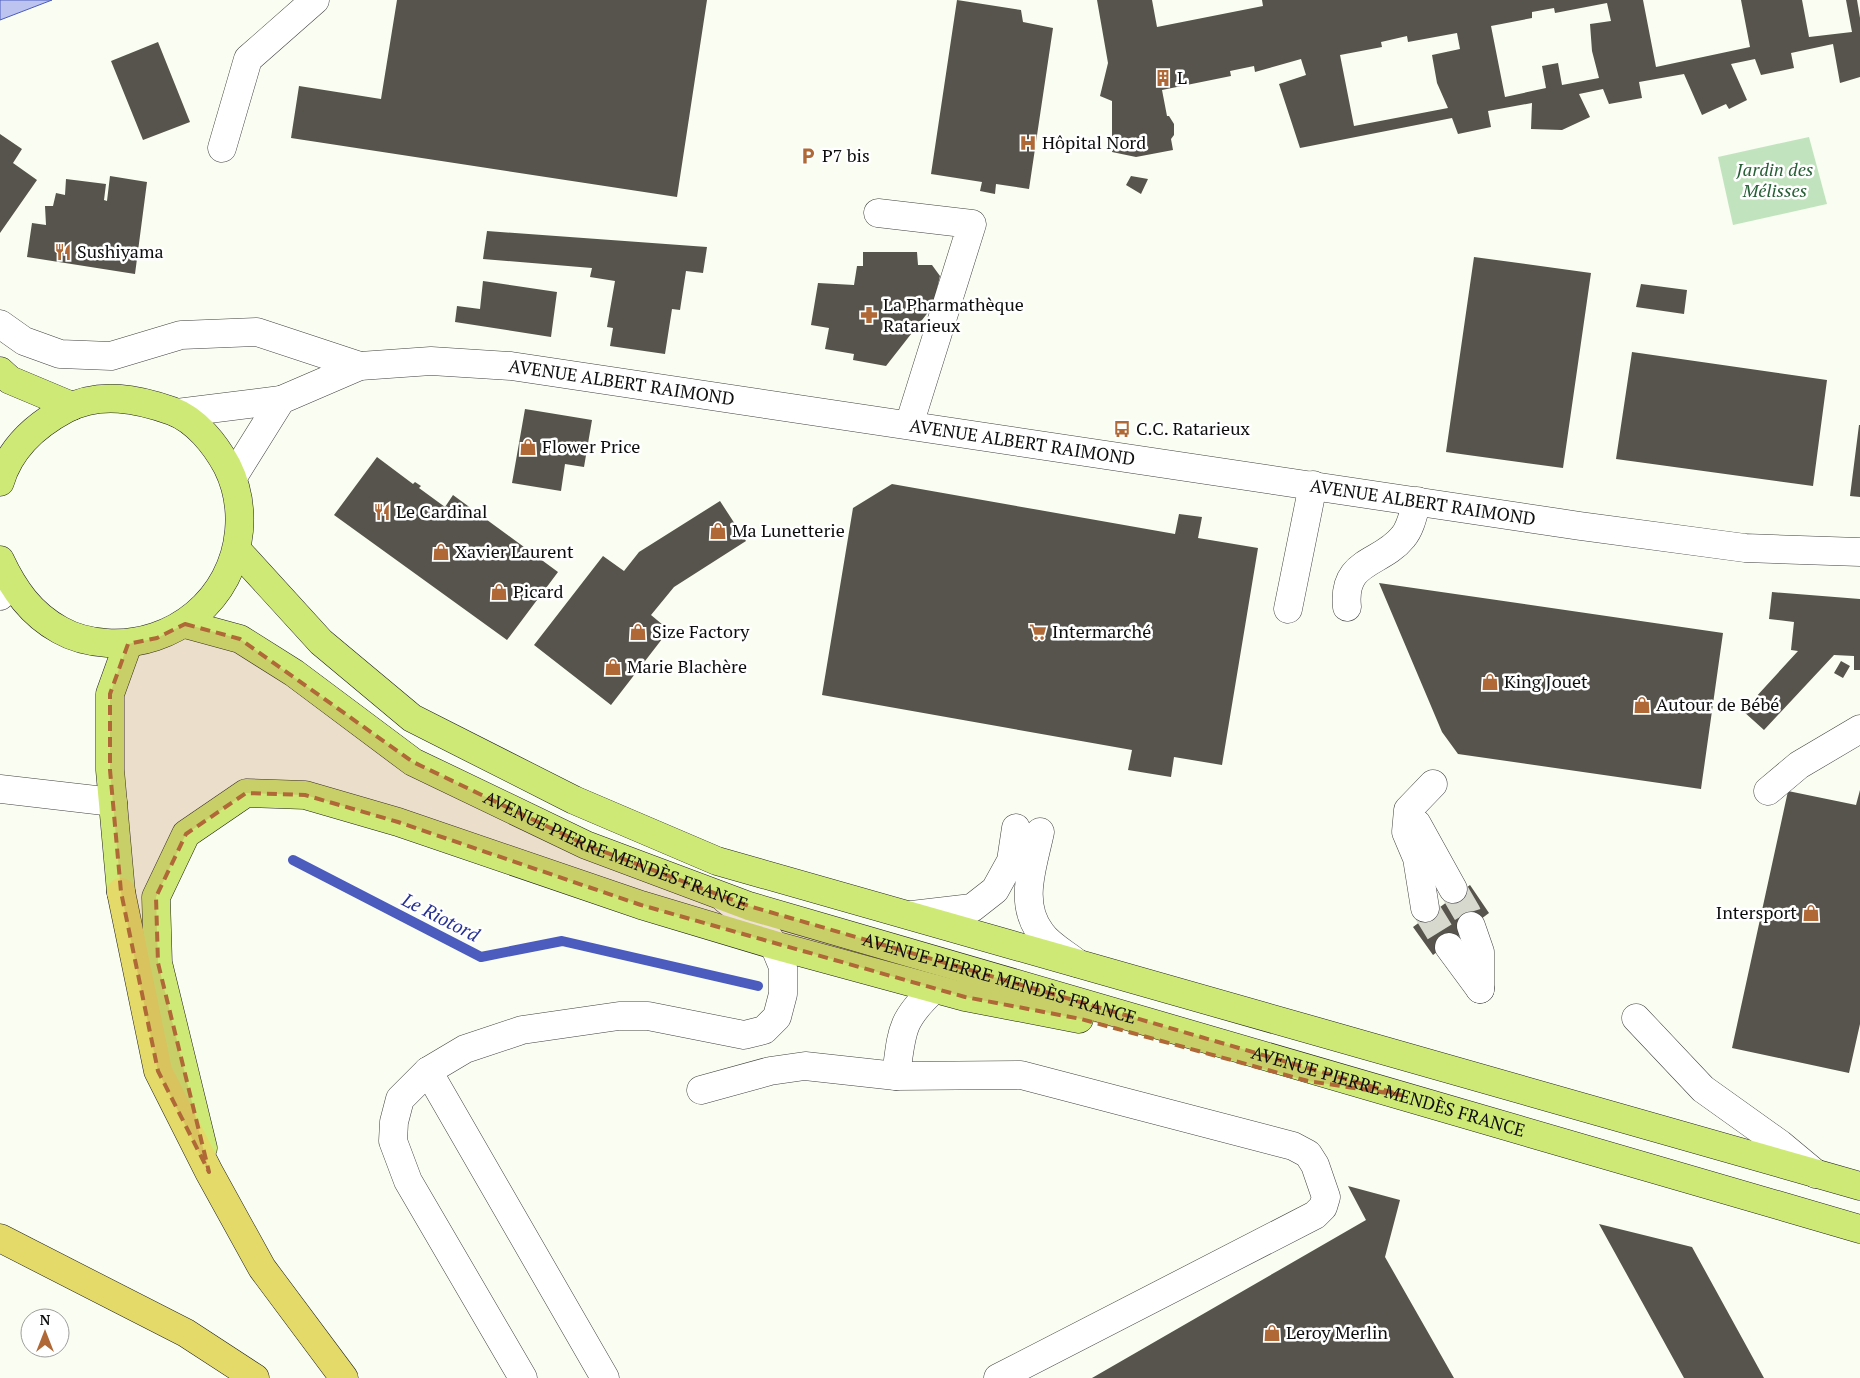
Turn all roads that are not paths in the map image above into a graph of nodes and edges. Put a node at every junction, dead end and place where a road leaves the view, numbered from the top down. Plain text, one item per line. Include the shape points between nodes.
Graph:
1 (315, 0) edge
2 (222, 148) dead end
3 (878, 213) dead end
4 (0, 324) edge
5 (360, 366) junction
6 (0, 371) edge
7 (280, 400) junction
8 (72, 406) junction
9 (177, 413) junction
10 (909, 425) junction
11 (1, 476) edge
12 (233, 477) junction
13 (1312, 485) junction
14 (1418, 500) junction
15 (237, 550) junction
16 (1860, 552) edge
17 (0, 560) edge
18 (6, 591) edge
19 (1347, 607) dead end
20 (1288, 609) dead end
21 (184, 624) junction
22 (128, 644) junction
23 (1860, 730) edge
24 (1433, 784) dead end
25 (0, 789) edge
26 (1768, 791) dead end
27 (113, 802) junction
28 (1408, 810) junction
29 (1452, 888) tunnel mouth
30 (121, 892) joint
31 (720, 895) junction
32 (1425, 908) tunnel mouth
33 (908, 915) junction
34 (1471, 926) tunnel mouth
35 (774, 945) junction
36 (1449, 947) tunnel mouth
37 (1077, 963) junction
38 (934, 989) junction
39 (1636, 1018) dead end
40 (428, 1071) junction
41 (896, 1076) junction
42 (701, 1090) dead end
43 (1401, 1095) junction
44 (209, 1172) junction
45 (1816, 1174) junction
46 (1860, 1186) edge
47 (1860, 1229) edge
48 (0, 1238) edge
49 (255, 1378) edge
50 (344, 1378) edge
51 (523, 1378) edge
52 (605, 1378) edge
53 (998, 1378) edge

1 - 2 street via 248,60
3 - 10 street via 972,224
4 - 5 street via 24,341 60,354 111,356 181,335 256,332
5 - 7 street, AVENUE ALBERT RAIMOND
5 - 10 street, AVENUE ALBERT RAIMOND via 431,361 511,366
6 - 8 main road via 10,380
7 - 9 street, AVENUE ALBERT RAIMOND
7 - 12 street
8 - 9 main road via 107,398 143,400
8 - 11 main road via 43,422 19,445
9 - 12 main road via 200,430 220,452
10 - 13 street, AVENUE ALBERT RAIMOND
12 - 15 main road via 241,513
13 - 14 street, AVENUE ALBERT RAIMOND
13 - 20 street
14 - 16 street, AVENUE ALBERT RAIMOND via 1745,548
14 - 19 street via 1404,536 1358,569 1345,589
15 - 21 main road via 226,579 208,604
15 - 33 main road, AVENUE PIERRE MENDÈS FRANCE via 321,642 412,718 574,800 717,861
17 - 18 main road
18 - 22 main road via 62,631 94,642
21 - 22 main road via 157,638
21 - 31 main road, AVENUE PIERRE MENDÈS FRANCE via 240,639 294,673 413,762 586,845
22 - 27 main road via 110,694
23 - 26 street via 1799,765
24 - 28 street
25 - 27 street
27 - 30 main road
28 - 29 street via 1427,838
28 - 32 street via 1406,832 1417,858
30 - 44 highway via 158,1071
31 - 35 street via 761,927
31 - 43 main road, AVENUE PIERRE MENDÈS FRANCE
33 - 37 main road, AVENUE PIERRE MENDÈS FRANCE
33 - 37 street via 972,908 995,890 1028,830 1030,876 1027,904 1041,934
34 - 36 street via 1480,952 1480,989
35 - 38 main road
35 - 40 street via 782,967 782,994 777,1017 764,1030 744,1035 648,1016 618,1016 522,1030 465,1049
35 - 44 main road via 641,905 389,819 304,795 246,793 186,834 156,897 158,963
37 - 45 main road, AVENUE PIERRE MENDÈS FRANCE
38 - 41 street via 907,1019
38 - 43 main road via 1081,1019 1308,1081
39 - 45 street via 1703,1089
40 - 51 street via 400,1098 393,1141 408,1181
40 - 52 street
41 - 42 street via 805,1066 770,1071
41 - 53 street via 1022,1075 1293,1146 1308,1154 1326,1197 1323,1207 1315,1215
43 - 47 main road, AVENUE PIERRE MENDÈS FRANCE
44 - 50 highway via 262,1268
45 - 46 main road, AVENUE PIERRE MENDÈS FRANCE
48 - 49 highway via 186,1333

